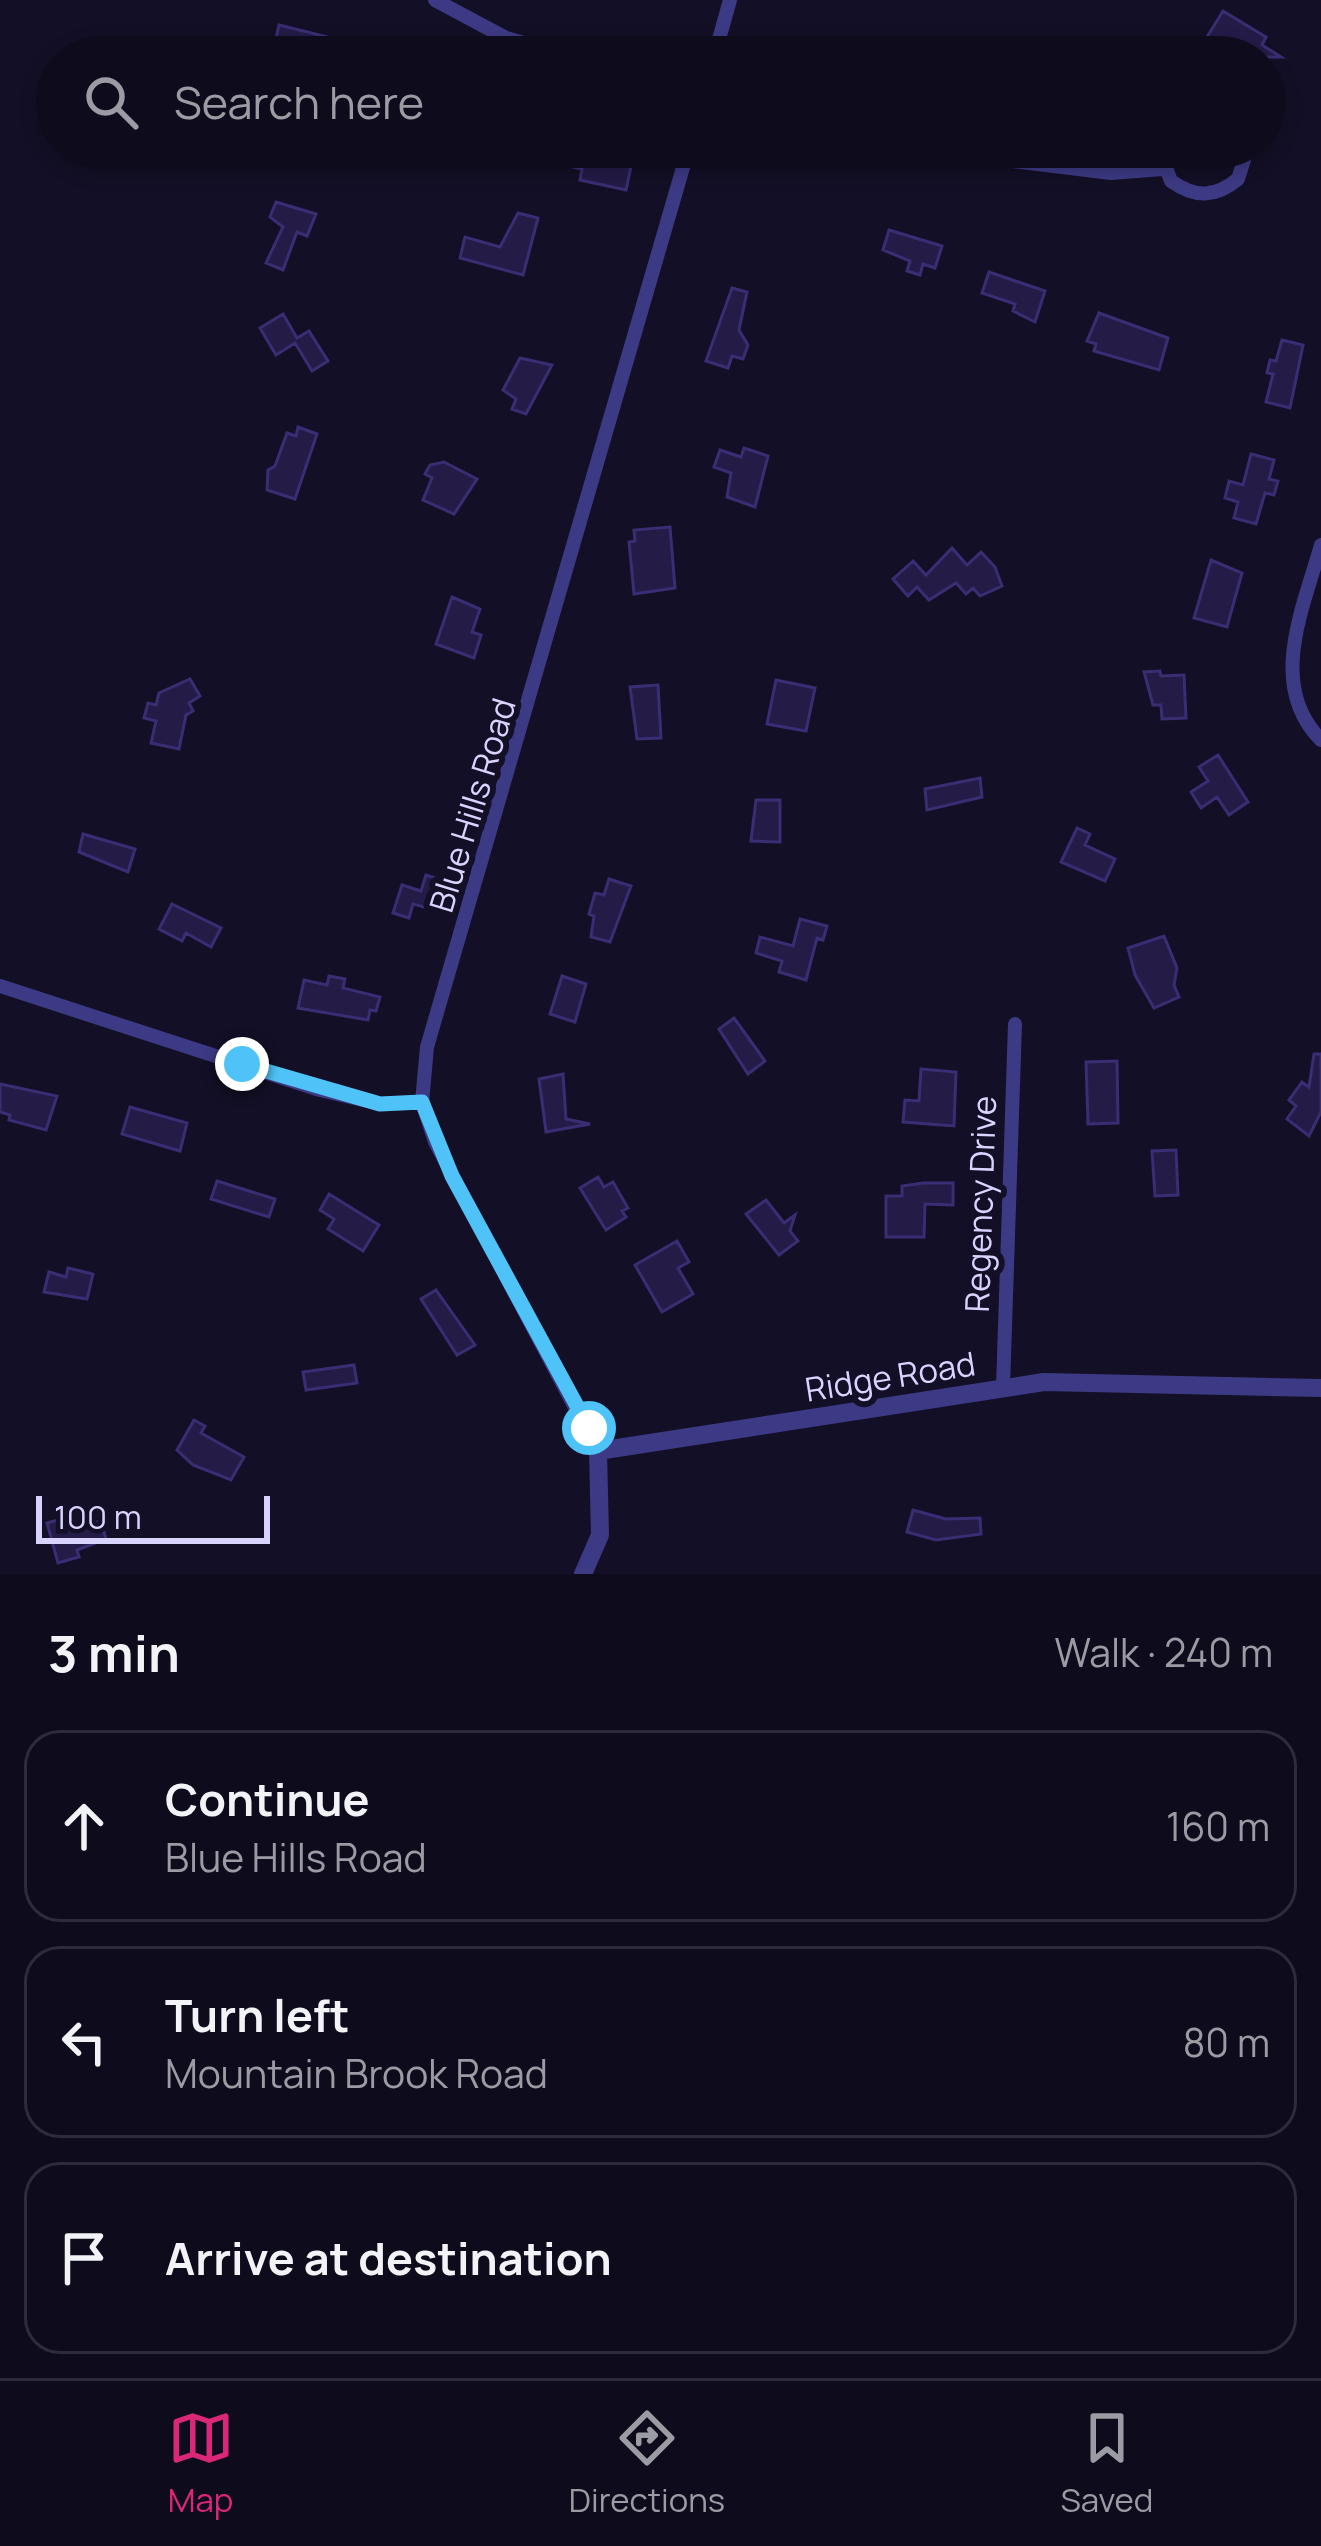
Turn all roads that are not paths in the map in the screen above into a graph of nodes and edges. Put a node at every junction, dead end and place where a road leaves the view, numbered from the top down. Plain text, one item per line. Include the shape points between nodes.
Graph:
1 (435, 0) edge
2 (730, 0) edge
3 (502, 36) edge
4 (720, 36) edge
5 (683, 168) edge
6 (1070, 168) edge
7 (1241, 168) edge
8 (1162, 169) joint
9 (1321, 545) edge
10 (1321, 740) edge
11 (0, 986) edge
12 (1015, 1024) dead end
13 (422, 1102) junction
14 (1003, 1387) junction
15 (1321, 1388) edge
16 (598, 1451) junction
17 (583, 1574) edge

1 - 3 street
2 - 4 street
5 - 13 street, Blue Hills Road via 428,1047
6 - 8 street
7 - 8 street via 1212,194 1183,190
9 - 10 street via 1289,680 1296,708
11 - 13 street via 320,1090 380,1104
12 - 14 street, Regency Drive
13 - 16 street, Blue Hills Road via 452,1176
14 - 15 street, Ridge Road via 1083,1380
14 - 16 street, Ridge Road
16 - 17 street via 600,1535

